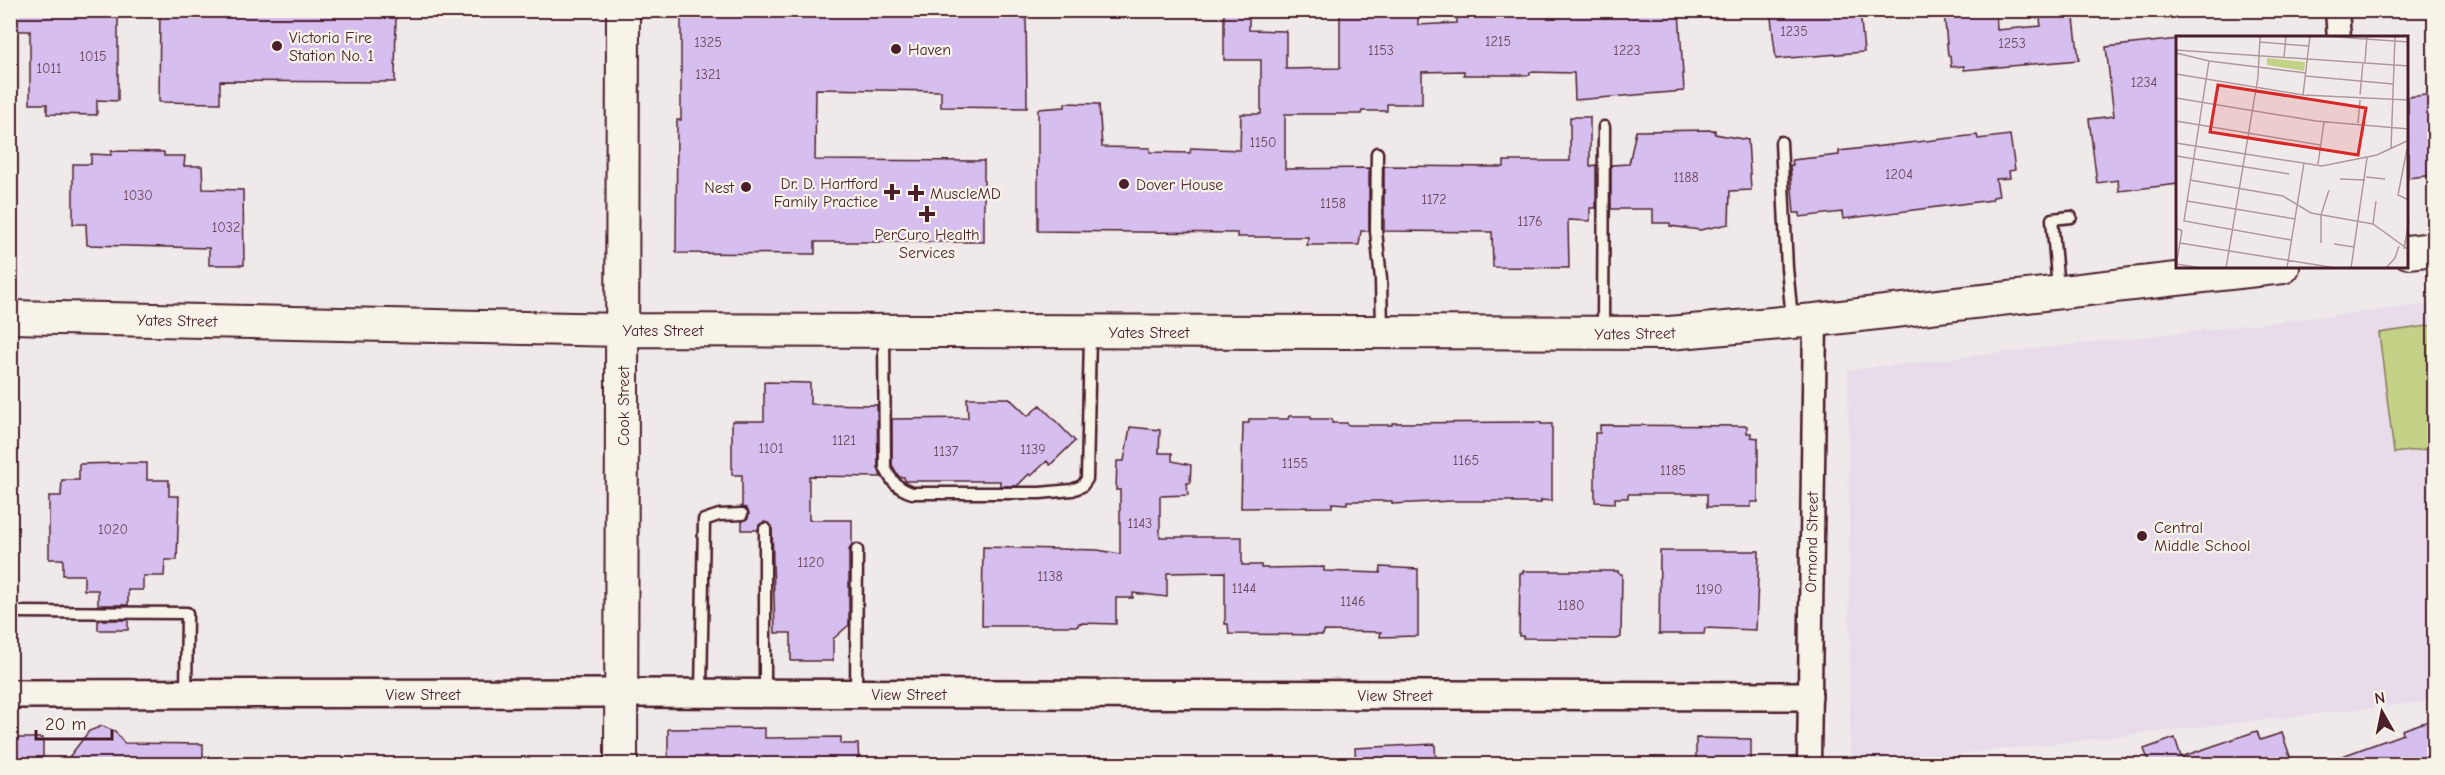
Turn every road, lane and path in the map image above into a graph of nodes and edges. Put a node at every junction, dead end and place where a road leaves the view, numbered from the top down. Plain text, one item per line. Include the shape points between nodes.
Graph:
1 (622, 10) edge
2 (2337, 10) edge
3 (2339, 36) edge
4 (1604, 127) dead end
5 (1781, 142) dead end
6 (1377, 153) dead end
7 (2071, 217) dead end
8 (2434, 249) edge
9 (2409, 252) edge
10 (2274, 268) edge
11 (2058, 293) junction
12 (10, 317) edge
13 (1804, 322) junction
14 (623, 330) junction
15 (884, 331) junction
16 (1090, 331) junction
17 (1382, 333) junction
18 (1604, 333) junction
19 (742, 514) dead end
20 (765, 530) dead end
21 (858, 550) dead end
22 (10, 612) edge
23 (622, 693) junction
24 (701, 693) junction
25 (765, 693) junction
26 (10, 694) edge
27 (186, 694) junction
28 (856, 694) junction
29 (1808, 696) junction
30 (621, 765) edge
31 (1809, 765) edge

1 - 14 main road, Cook Street
2 - 3 street
4 - 18 lane
5 - 13 lane via 1787,268
6 - 17 lane via 1376,231
7 - 11 lane via 2052,219
8 - 9 main road
10 - 11 main road, Yates Street
11 - 13 main road, Yates Street
12 - 14 main road, Yates Street
13 - 18 main road, Yates Street via 1669,333
13 - 29 street, Ormond Street
14 - 15 main road, Yates Street
14 - 23 main road, Cook Street
15 - 16 main road, Yates Street
15 - 16 lane via 885,467 891,480 912,493 1040,493 1072,490 1087,479
16 - 17 main road, Yates Street
17 - 18 main road, Yates Street
19 - 24 lane via 704,520
20 - 25 lane
21 - 28 lane
22 - 27 lane via 187,613
23 - 24 street, View Street
23 - 27 street, View Street
23 - 30 main road, Cook Street
24 - 25 street, View Street
25 - 28 street, View Street
26 - 27 street, View Street
28 - 29 street, View Street
29 - 31 street, Ormond Street

